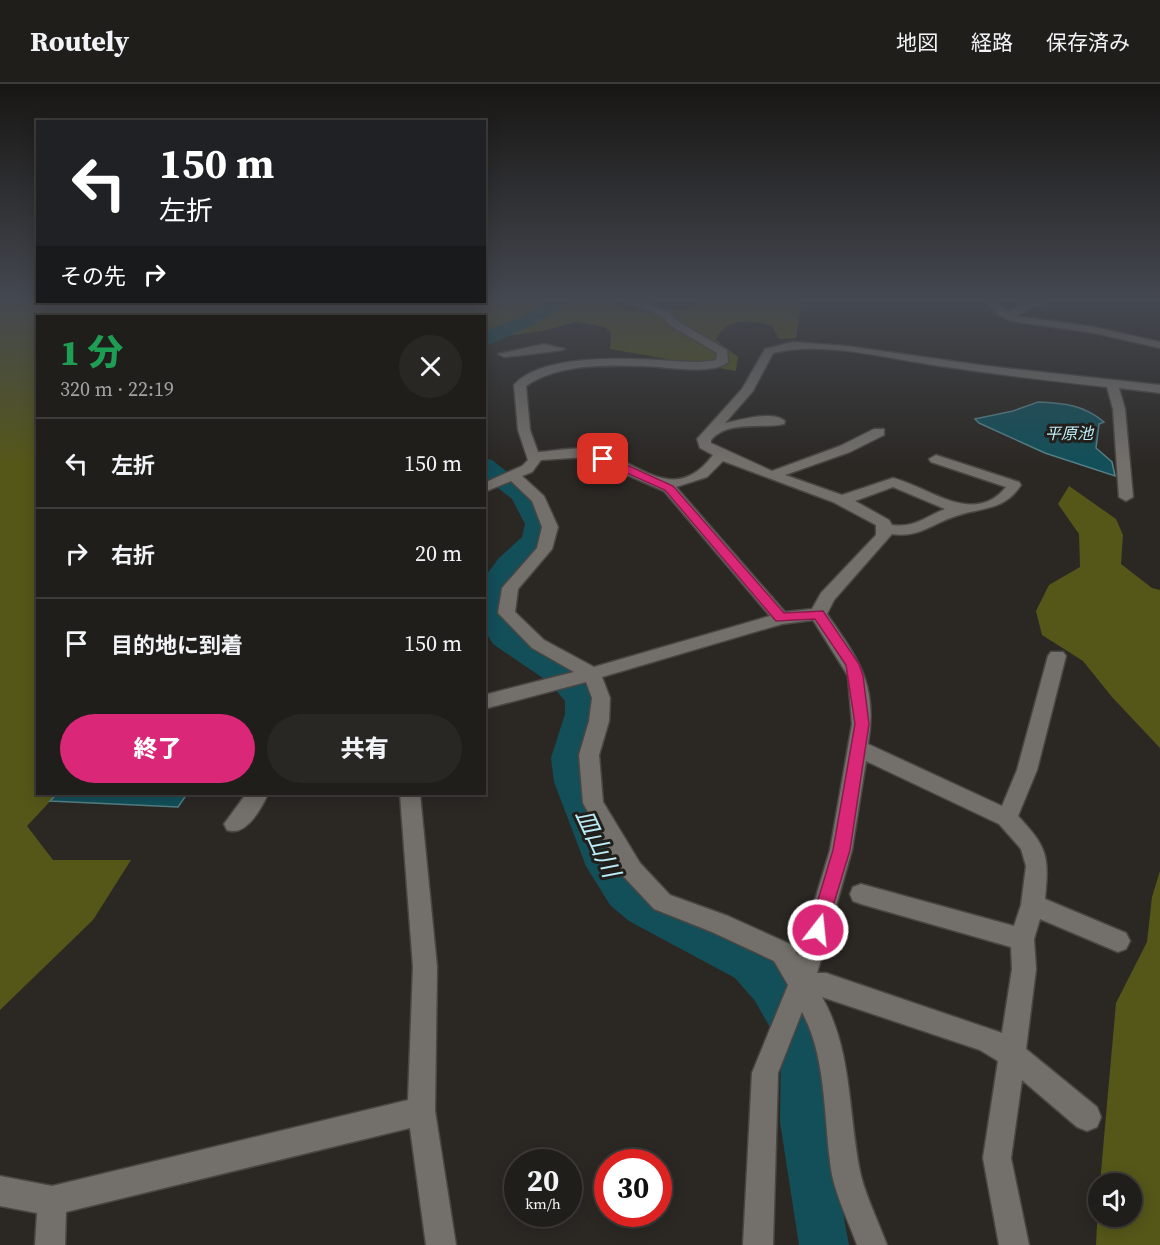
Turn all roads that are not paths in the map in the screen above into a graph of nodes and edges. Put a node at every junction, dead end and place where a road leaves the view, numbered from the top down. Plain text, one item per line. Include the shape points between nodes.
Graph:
1 (557, 355) edge
2 (723, 355) edge
3 (767, 355) edge
4 (892, 355) edge
5 (558, 369) junction
6 (1112, 384) junction
7 (1160, 389) edge
8 (779, 421) dead end
9 (713, 429) junction
10 (879, 432) dead end
11 (720, 455) junction
12 (535, 456) junction
13 (936, 459) dead end
14 (773, 475) junction
15 (499, 482) edge
16 (661, 485) junction
17 (1126, 497) dead end
18 (840, 501) junction
19 (961, 511) junction
20 (884, 528) junction
21 (818, 614) junction
22 (781, 618) junction
23 (1057, 656) dead end
24 (592, 674) junction
25 (486, 701) edge
26 (858, 748) junction
27 (257, 795) edge
28 (410, 795) edge
29 (1007, 818) junction
30 (235, 824) dead end
31 (861, 894) dead end
32 (1034, 905) junction
33 (1022, 939) junction
34 (1118, 941) dead end
35 (800, 984) junction
36 (1012, 1055) junction
37 (421, 1111) junction
38 (1087, 1117) dead end
39 (0, 1191) edge
40 (52, 1201) junction
41 (50, 1245) edge
42 (441, 1245) edge
43 (758, 1245) edge
44 (872, 1245) edge
45 (1014, 1245) edge

1 - 5 street via 554,366
2 - 5 street via 722,362 694,365 638,363
3 - 9 street via 747,391
4 - 6 street
5 - 12 street via 539,373 520,385 524,430
6 - 7 street
6 - 17 street via 1119,409
8 - 9 street
9 - 11 street via 704,439 705,445
10 - 14 street
11 - 14 street
11 - 16 street via 704,474
12 - 15 street via 527,469
12 - 16 street via 588,453
13 - 19 street via 1014,485 987,507
14 - 18 street
15 - 24 street via 538,499 550,527 544,549 510,588 506,613 538,644
16 - 22 street via 669,488
18 - 19 street via 893,482
18 - 20 street via 873,514 884,523
19 - 20 street via 909,531
20 - 21 street via 884,536 827,597
21 - 22 street
21 - 26 street via 856,676 862,724
22 - 24 street
23 - 29 street via 1027,770
24 - 25 street
24 - 35 street via 601,698 589,755 593,803 632,870 662,902 783,953
26 - 29 street
26 - 35 street via 841,850
27 - 30 street
28 - 37 street via 425,967
29 - 32 street via 1031,845 1036,866
31 - 33 street
32 - 33 street
32 - 34 street
33 - 36 street via 1024,969
35 - 36 street via 826,986 977,1035
35 - 43 street via 765,1073
35 - 44 street via 820,1019 834,1076 847,1177
36 - 38 street
36 - 45 street via 997,1158
37 - 40 street
37 - 42 street
39 - 40 street
40 - 41 street

